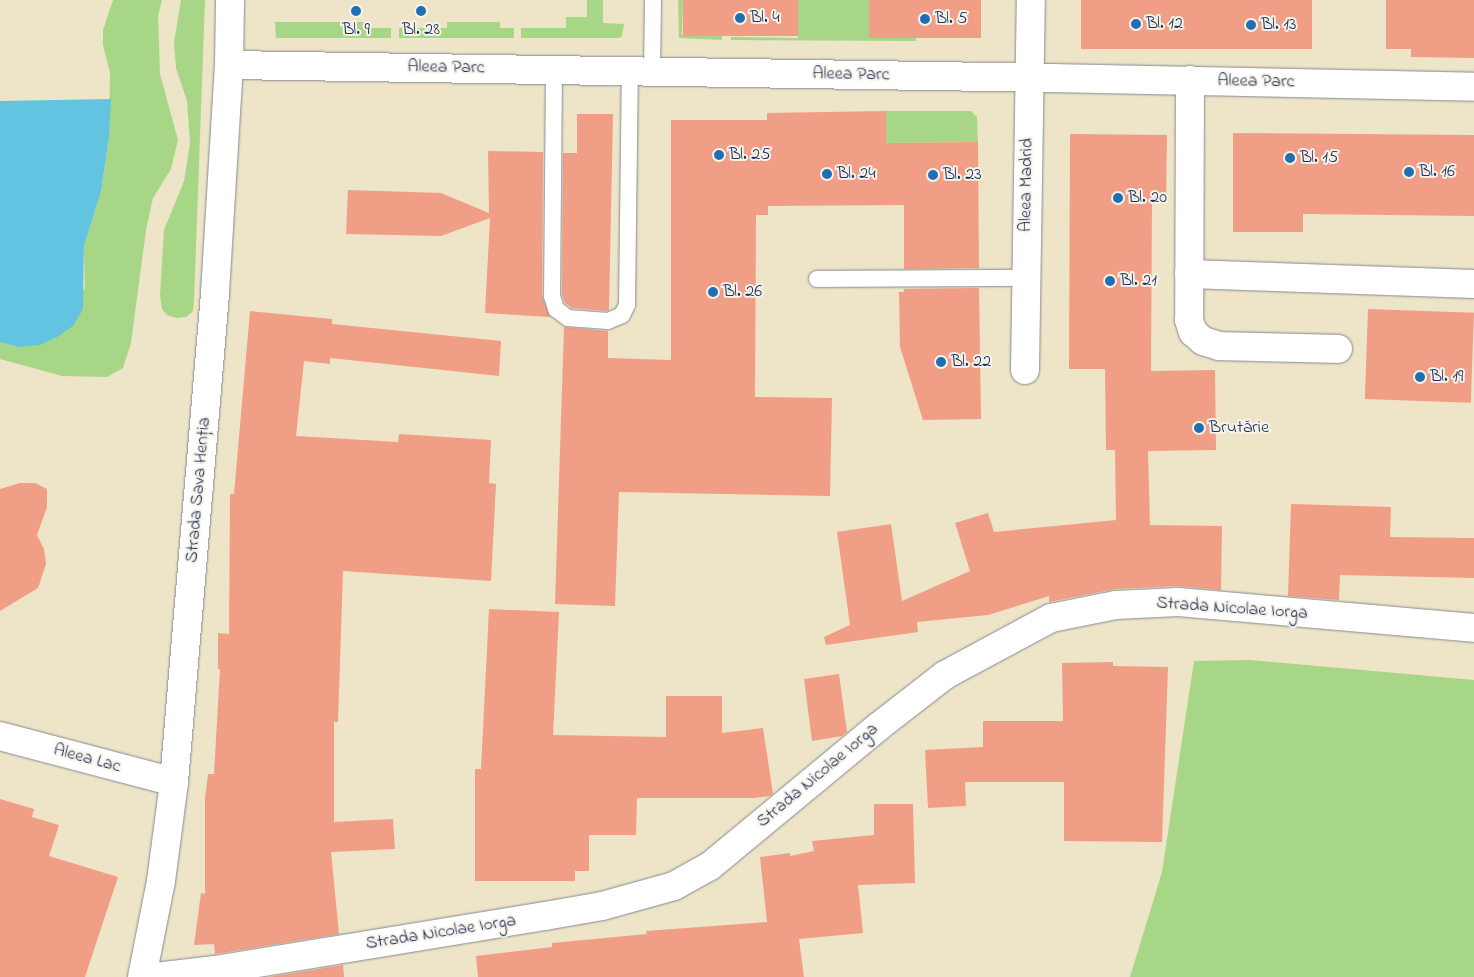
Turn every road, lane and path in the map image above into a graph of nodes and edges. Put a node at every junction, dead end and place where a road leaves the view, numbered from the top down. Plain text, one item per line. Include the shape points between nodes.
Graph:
1 (230, 0) edge
2 (653, 0) edge
3 (1031, 0) edge
4 (229, 65) junction
5 (554, 70) junction
6 (641, 71) junction
7 (1028, 78) junction
8 (1190, 80) junction
9 (1474, 87) edge
10 (1189, 274) junction
11 (817, 278) dead end
12 (1026, 278) junction
13 (1474, 284) edge
14 (1338, 350) dead end
15 (1025, 370) dead end
16 (1474, 628) edge
17 (0, 736) edge
18 (174, 782) junction
19 (142, 977) edge
20 (156, 977) edge

1 - 4 street, Strada Sava Henția
2 - 6 lane
3 - 7 street, Aleea Madrid
4 - 5 street, Aleea Parc via 266,55
4 - 18 street, Strada Sava Henția via 215,293
5 - 6 street, Aleea Parc
5 - 6 lane via 552,296 556,309 568,318 608,321 622,315 627,305
6 - 7 street, Aleea Parc
7 - 8 street, Aleea Parc
7 - 12 street, Aleea Madrid
8 - 9 street, Aleea Parc
8 - 10 street
10 - 13 street
10 - 14 street via 1189,320 1193,332 1203,341 1218,346
11 - 12 lane
12 - 15 street, Aleea Madrid
16 - 20 street, Strada Nicolae Iorga via 1178,602 1116,605 1051,618 946,675 710,866 674,886 602,906
17 - 18 street, Aleea Lac
18 - 19 street, Strada Sava Henția via 161,881

